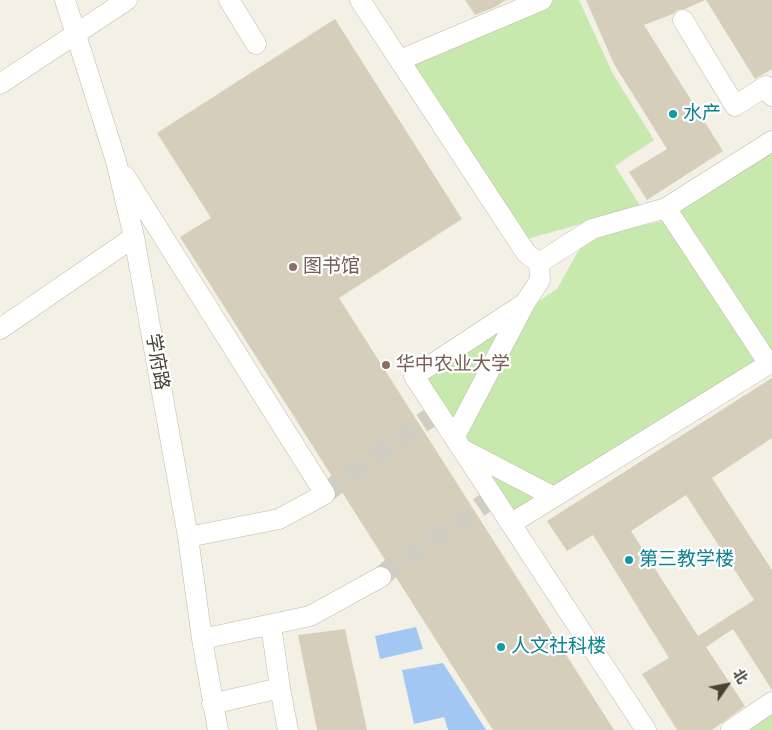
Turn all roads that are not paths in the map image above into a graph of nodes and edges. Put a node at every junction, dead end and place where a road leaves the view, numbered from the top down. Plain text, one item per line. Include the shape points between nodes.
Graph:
1 (65, 0) edge
2 (127, 0) edge
3 (229, 0) edge
4 (360, 0) edge
5 (542, 0) edge
6 (683, 20) dead end
7 (76, 34) junction
8 (256, 44) dead end
9 (400, 60) junction
10 (0, 84) edge
11 (772, 96) edge
12 (772, 141) edge
13 (116, 161) junction
14 (666, 208) junction
15 (134, 237) junction
16 (539, 263) junction
17 (525, 303) junction
18 (0, 328) edge
19 (770, 363) edge
20 (460, 443) junction
21 (554, 497) junction
22 (512, 523) junction
23 (188, 537) junction
24 (381, 577) tunnel mouth
25 (271, 625) junction
26 (202, 639) junction
27 (280, 688) junction
28 (772, 702) edge
29 (212, 704) junction
30 (218, 730) edge
31 (288, 730) edge
32 (646, 730) edge
33 (731, 730) edge

1 - 7 street, 学府路
2 - 7 street
3 - 8 street
4 - 9 street
5 - 9 street
6 - 11 street via 735,106 766,86
7 - 10 street
7 - 13 street, 学府路
9 - 16 street via 526,253
12 - 14 street
13 - 15 street, 学府路
13 - 23 street via 325,494 279,519
14 - 16 street via 592,229
14 - 19 street
15 - 18 street
15 - 23 street, 学府路
16 - 17 street via 540,280
17 - 20 street
17 - 20 street via 414,376
19 - 21 street
20 - 21 street
20 - 22 street
21 - 22 street
22 - 32 street
23 - 26 street, 学府路
24 - 25 street via 310,616
25 - 26 street
25 - 27 street
26 - 29 street, 学府路
27 - 29 street
27 - 31 street
28 - 33 street
29 - 30 street, 学府路

